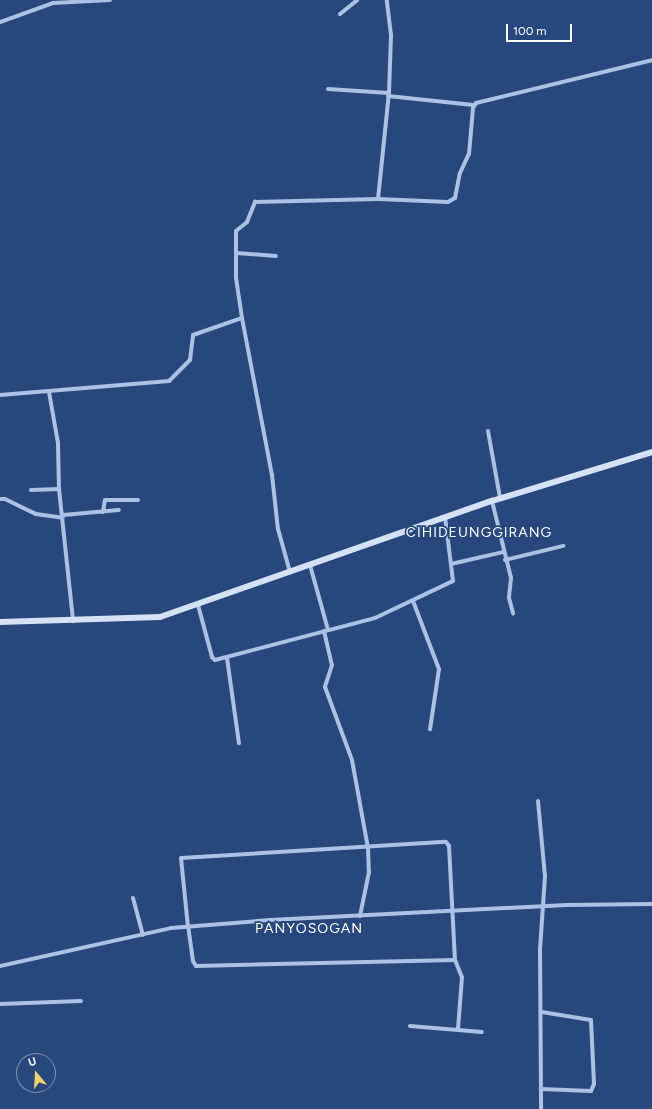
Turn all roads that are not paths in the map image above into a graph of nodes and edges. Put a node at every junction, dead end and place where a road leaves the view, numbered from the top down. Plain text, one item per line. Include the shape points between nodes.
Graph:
1 (110, 0) edge
2 (357, 0) edge
3 (381, 0) edge
4 (387, 1) edge
5 (340, 14) dead end
6 (0, 22) edge
7 (652, 60) edge
8 (328, 88) dead end
9 (389, 94) junction
10 (474, 105) junction
11 (378, 199) junction
12 (236, 253) junction
13 (276, 256) dead end
14 (242, 318) junction
15 (49, 392) junction
16 (0, 395) edge
17 (488, 431) dead end
18 (652, 452) edge
19 (59, 489) junction
20 (31, 490) dead end
21 (500, 498) junction
22 (0, 499) edge
23 (138, 500) dead end
24 (492, 501) junction
25 (119, 510) dead end
26 (103, 512) junction
27 (63, 517) junction
28 (445, 518) junction
29 (563, 546) dead end
30 (503, 552) junction
31 (505, 560) junction
32 (310, 564) junction
33 (451, 564) junction
34 (290, 572) junction
35 (413, 601) junction
36 (198, 605) junction
37 (513, 612) dead end
38 (0, 622) edge
39 (73, 622) junction
40 (326, 631) junction
41 (227, 658) junction
42 (430, 729) dead end
43 (239, 743) dead end
44 (538, 801) dead end
45 (368, 848) junction
46 (133, 898) dead end
47 (652, 904) edge
48 (543, 907) junction
49 (453, 911) junction
50 (360, 916) junction
51 (188, 927) junction
52 (143, 935) junction
53 (455, 960) junction
54 (0, 966) edge
55 (81, 1001) dead end
56 (0, 1004) edge
57 (542, 1012) junction
58 (410, 1026) dead end
59 (458, 1029) junction
60 (482, 1032) dead end
61 (541, 1089) junction
62 (541, 1109) edge

1 - 6 street via 54,3
2 - 5 street
3 - 4 street
4 - 9 street via 391,35
7 - 10 street
8 - 9 street
9 - 10 street
9 - 11 street
10 - 11 street via 469,154 460,173 455,198 441,203
11 - 12 street via 255,202 247,222 237,229
12 - 13 street
12 - 14 street via 236,278
14 - 15 street via 193,335 190,360 169,381
14 - 34 street via 272,475 278,529
15 - 16 street
15 - 19 street via 58,443
17 - 21 street
18 - 21 main road
19 - 20 street
19 - 27 street
21 - 24 main road
22 - 27 street via 36,514
23 - 26 street via 105,500
24 - 28 main road
24 - 30 street
25 - 26 street
26 - 27 street
27 - 39 street
28 - 32 main road
28 - 33 street
29 - 31 street
30 - 31 street
30 - 33 street
31 - 37 street via 511,578 508,598
32 - 34 main road
32 - 40 street
33 - 35 street via 453,581
34 - 36 main road
35 - 40 street via 375,618
35 - 42 street via 439,669
36 - 39 main road via 150,619
36 - 41 street via 212,657 216,660
38 - 39 main road
40 - 41 street
40 - 45 street via 332,665 325,687 352,760
41 - 43 street
44 - 48 street via 545,876
45 - 49 street via 446,842 449,846
45 - 50 street via 369,872
45 - 51 street via 183,857
46 - 52 street
47 - 48 street
48 - 49 street
48 - 57 street
49 - 50 street
49 - 53 street
50 - 51 street
51 - 52 street
51 - 53 street via 193,962 198,966
52 - 54 street
53 - 59 street via 462,977
55 - 56 street
57 - 61 street
57 - 61 street via 591,1020 594,1084 591,1091
58 - 59 street
59 - 60 street
61 - 62 street

